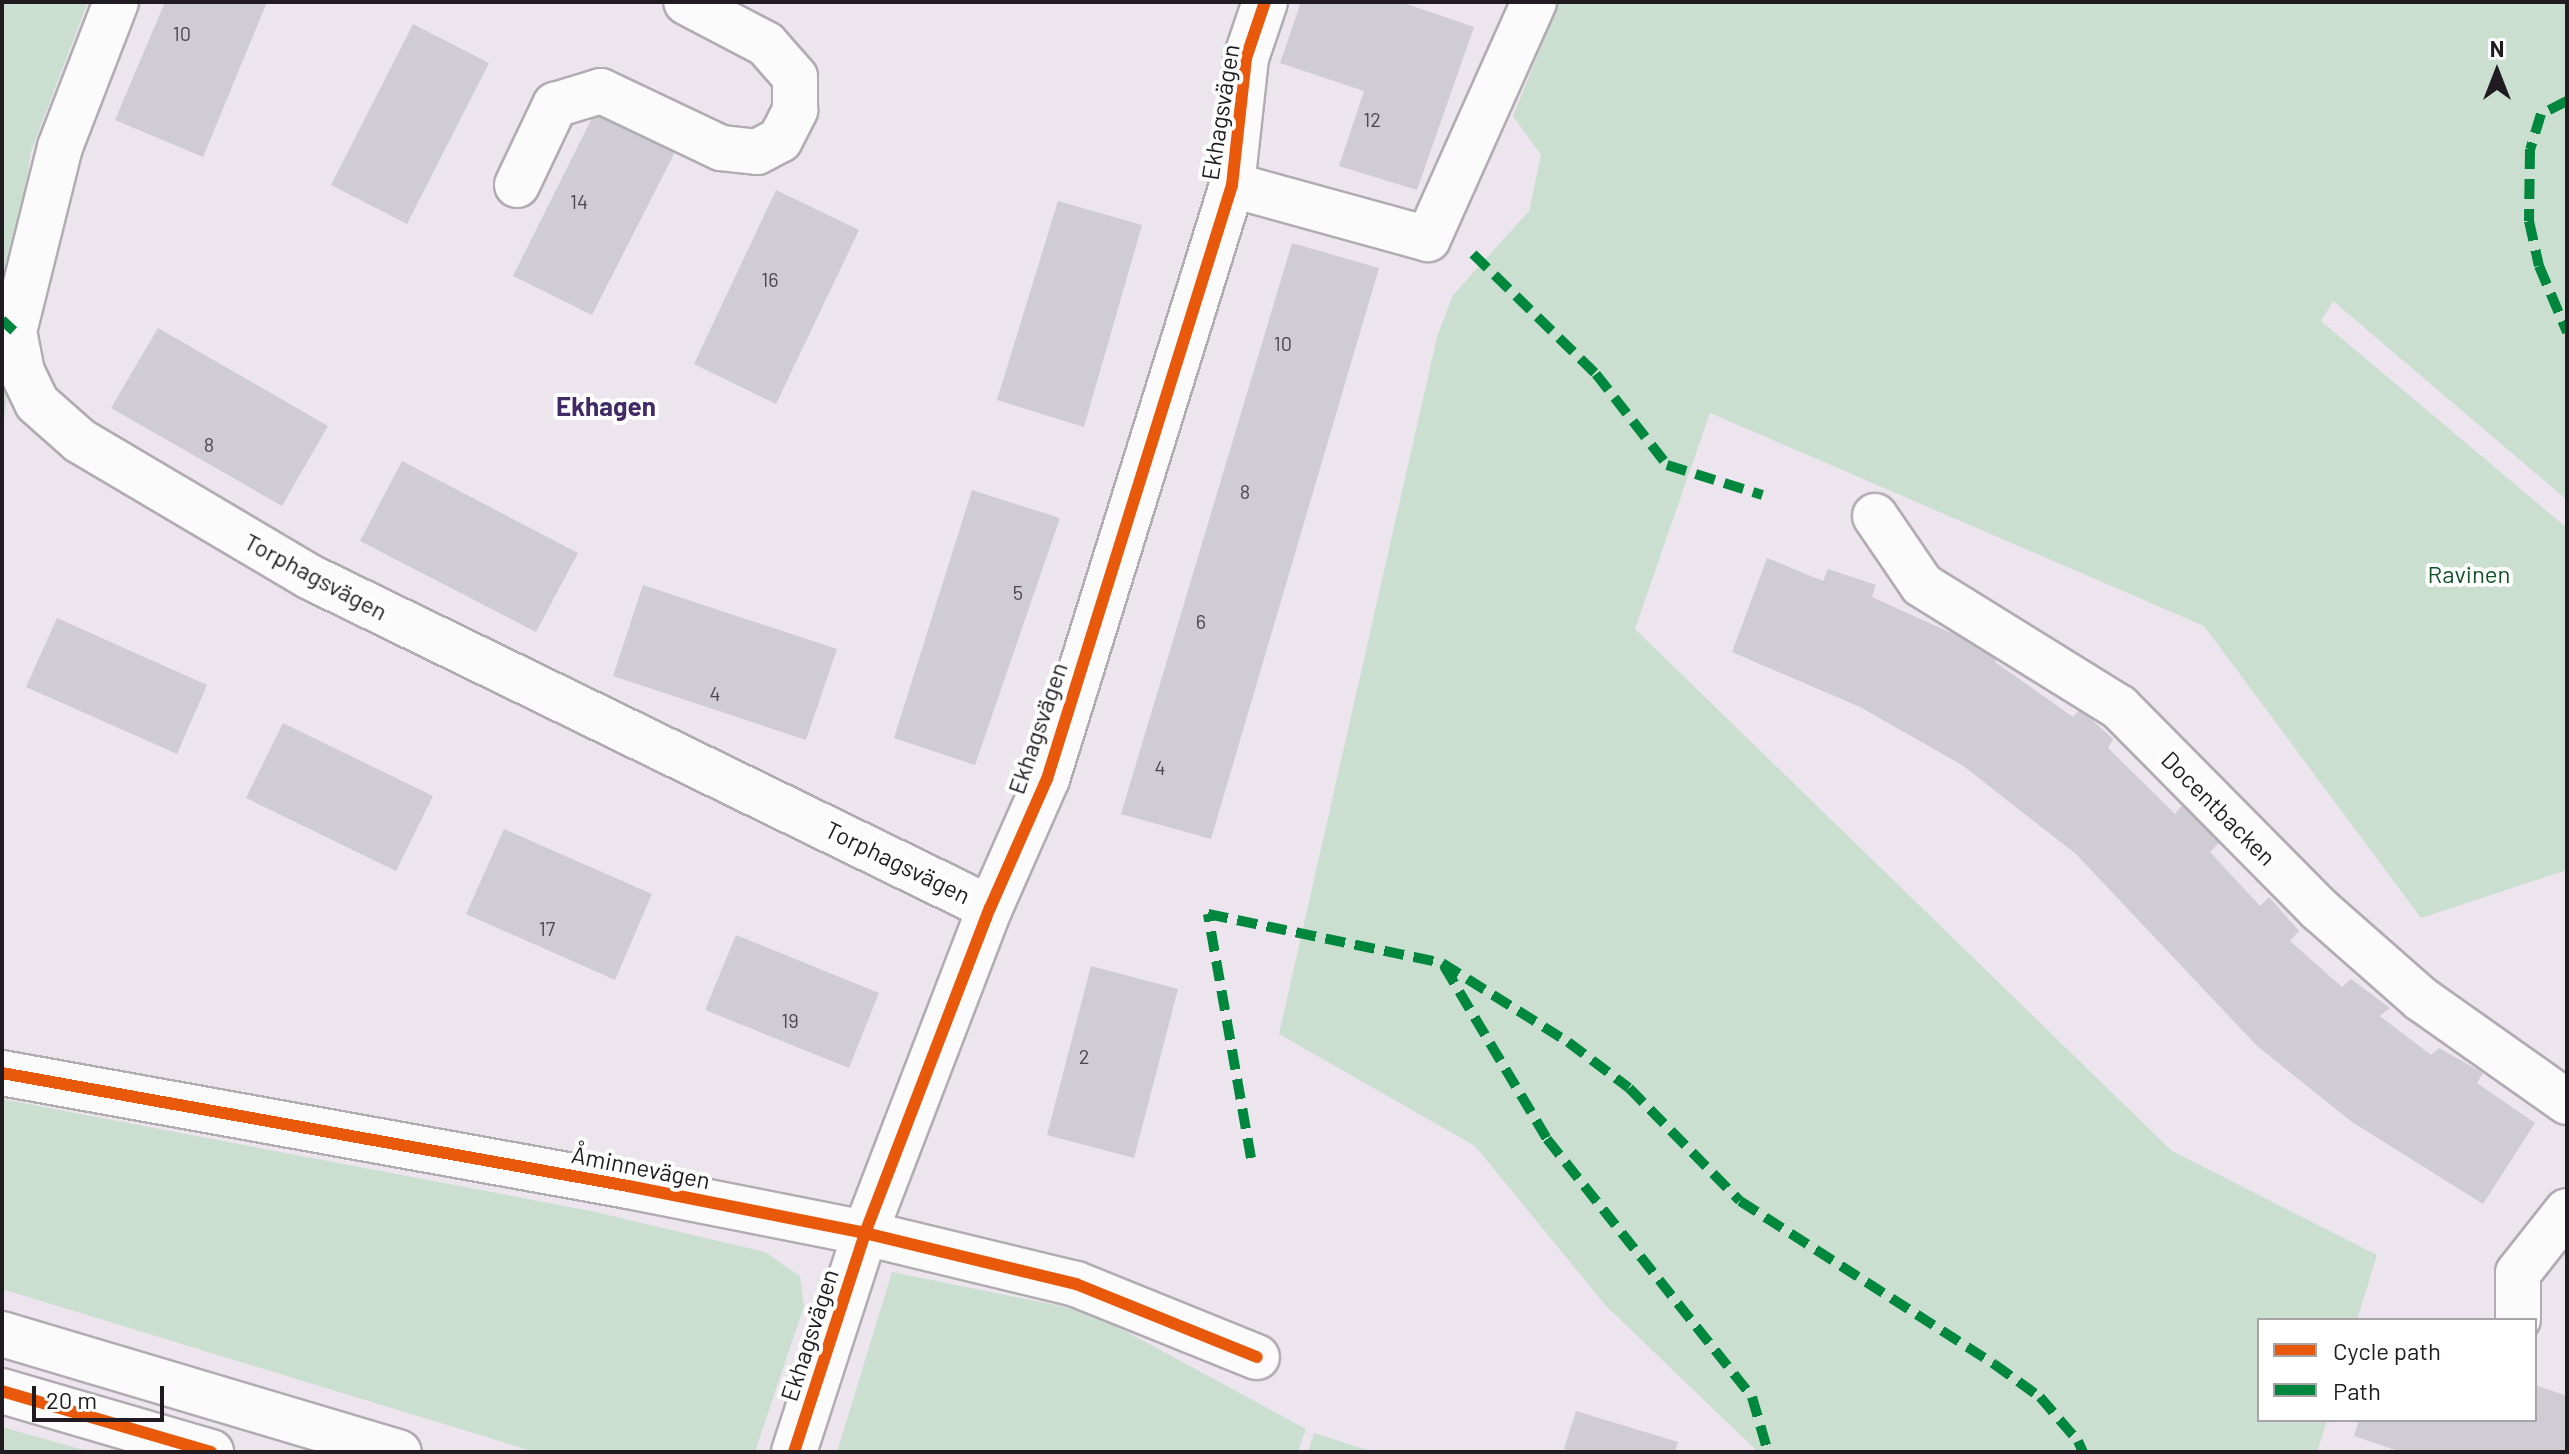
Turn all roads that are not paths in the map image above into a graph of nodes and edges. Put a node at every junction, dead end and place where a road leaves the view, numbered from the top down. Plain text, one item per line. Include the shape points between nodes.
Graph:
1 (116, 2) edge
2 (686, 2) edge
3 (1265, 2) edge
4 (1534, 2) edge
5 (517, 185) dead end
6 (1232, 185) junction
7 (1875, 516) dead end
8 (990, 908) junction
9 (2, 1073) edge
10 (2567, 1102) edge
11 (2567, 1211) edge
12 (865, 1233) junction
13 (2518, 1318) edge
14 (2, 1334) edge
15 (1257, 1357) dead end
16 (2, 1391) edge
17 (379, 1449) edge
18 (211, 1452) edge
19 (794, 1452) edge

1 - 8 street, Torphagsvägen via 60,147 14,331 22,372 37,403 80,441 310,577
2 - 5 street via 766,44 795,77 795,110 780,140 757,152 721,148 601,91 555,105
3 - 6 street, Ekhagsvägen via 1246,58
4 - 6 street via 1428,239
6 - 8 street, Ekhagsvägen via 1047,779
7 - 10 street, Docentbacken via 1922,585 2119,707 2320,910 2421,999
8 - 12 street, Ekhagsvägen
9 - 12 street, Åminnevägen
11 - 13 street via 2518,1273
12 - 15 street, Åminnevägen via 1076,1284
12 - 19 street, Ekhagsvägen
14 - 17 street
16 - 18 street

